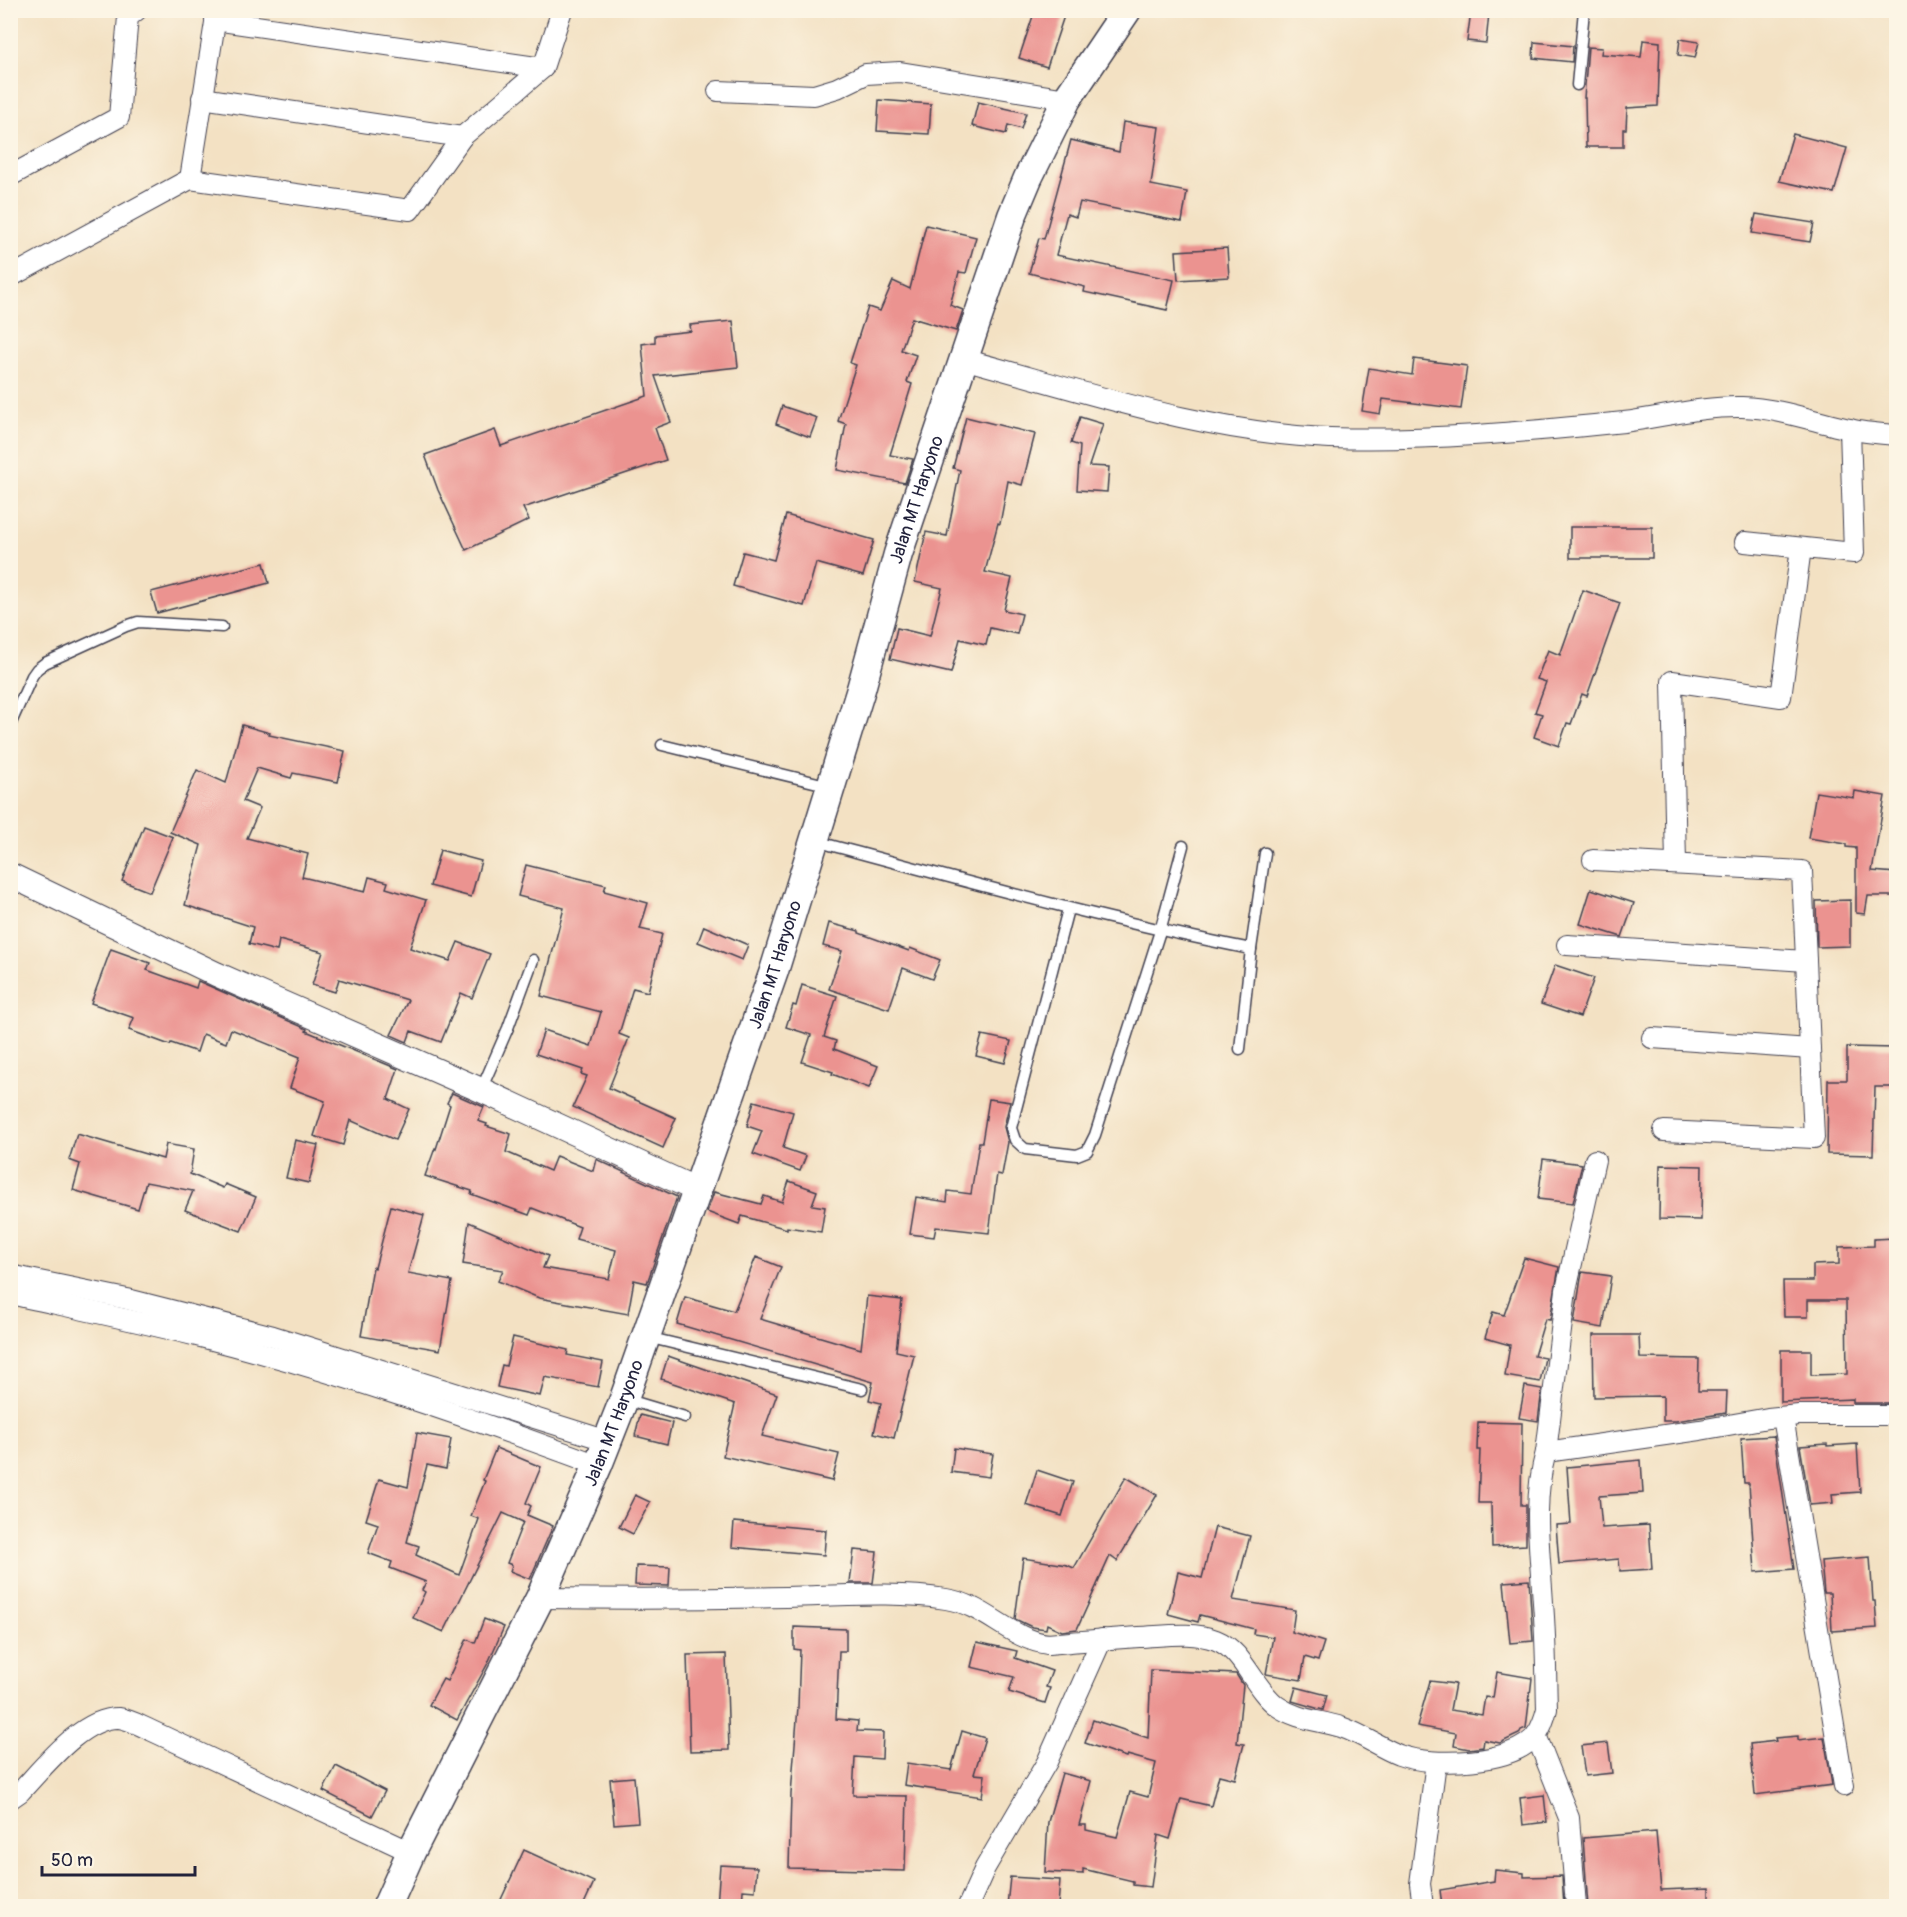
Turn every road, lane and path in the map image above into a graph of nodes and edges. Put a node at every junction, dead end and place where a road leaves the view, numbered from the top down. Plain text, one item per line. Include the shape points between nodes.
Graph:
1 (137, 10) edge
2 (562, 10) edge
3 (1126, 10) edge
4 (1584, 10) edge
5 (216, 15) edge
6 (543, 68) junction
7 (1577, 85) dead end
8 (718, 91) dead end
9 (202, 98) junction
10 (1067, 99) junction
11 (462, 137) junction
12 (10, 176) edge
13 (190, 179) junction
14 (10, 277) edge
15 (963, 359) junction
16 (1850, 429) junction
17 (1896, 435) edge
18 (1745, 542) dead end
19 (1801, 548) junction
20 (222, 627) dead end
21 (10, 725) edge
22 (662, 745) dead end
23 (831, 786) junction
24 (815, 841) junction
25 (1183, 846) dead end
26 (1265, 853) dead end
27 (1593, 860) dead end
28 (1676, 864) junction
29 (10, 875) edge
30 (1068, 909) junction
31 (1160, 931) junction
32 (1568, 945) dead end
33 (1251, 949) junction
34 (533, 960) dead end
35 (1806, 961) junction
36 (1652, 1038) dead end
37 (1240, 1048) dead end
38 (1810, 1049) junction
39 (481, 1090) junction
40 (1664, 1131) dead end
41 (1595, 1160) dead end
42 (698, 1190) junction
43 (10, 1275) edge
44 (10, 1294) edge
45 (127, 1299) junction
46 (120, 1318) junction
47 (647, 1337) junction
48 (862, 1389) dead end
49 (624, 1399) junction
50 (1896, 1415) edge
51 (685, 1417) dead end
52 (1783, 1417) junction
53 (1546, 1452) junction
54 (603, 1453) junction
55 (540, 1598) junction
56 (1102, 1639) junction
57 (1536, 1735) junction
58 (1436, 1762) junction
59 (1844, 1786) dead end
60 (10, 1799) edge
61 (411, 1852) junction
62 (387, 1906) edge
63 (968, 1906) edge
64 (1423, 1906) edge
65 (1576, 1906) edge

1 - 12 street via 128,17 119,117
2 - 6 street
3 - 10 main road, Jalan MT Haryono
4 - 7 lane
5 - 6 street
5 - 9 street
6 - 11 street
8 - 10 street via 814,95 866,74 900,72
9 - 11 street
9 - 13 street
10 - 15 main road, Jalan MT Haryono via 1012,216
11 - 13 street via 410,210
13 - 14 street
15 - 16 street via 1192,420 1329,438 1510,434 1745,407
15 - 23 main road, Jalan MT Haryono via 898,554
16 - 17 street
16 - 19 street via 1854,553
18 - 19 street
19 - 28 street via 1781,697 1672,681
20 - 21 lane via 138,622 65,654 37,669
22 - 23 lane
23 - 24 main road, Jalan MT Haryono
24 - 30 lane
24 - 42 main road, Jalan MT Haryono
25 - 31 lane
26 - 33 lane
27 - 28 street
28 - 35 street via 1802,871
29 - 39 street via 216,974
30 - 31 lane
30 - 31 lane via 1011,1128 1025,1149 1077,1155 1091,1145
31 - 33 lane
32 - 35 street
33 - 37 lane
34 - 39 lane
35 - 38 street
36 - 38 street
38 - 40 street via 1814,1138
39 - 42 street
41 - 53 street via 1566,1290
42 - 47 main road, Jalan MT Haryono
43 - 45 street
44 - 46 street
45 - 46 street
45 - 54 street via 273,1336
46 - 54 street via 291,1362 494,1427
47 - 48 lane
47 - 49 main road, Jalan MT Haryono
49 - 51 lane
49 - 54 main road, Jalan MT Haryono
50 - 52 street
52 - 53 street
52 - 59 street
53 - 57 street via 1540,1474 1538,1514 1547,1709
54 - 55 main road, Jalan MT Haryono
55 - 56 street via 911,1595 963,1601 1035,1642
55 - 61 main road, Jalan MT Haryono
56 - 58 street via 1197,1635 1217,1641 1232,1649 1260,1690 1278,1706 1302,1719 1342,1728 1400,1755
56 - 63 street via 1047,1762 985,1868
57 - 58 street via 1512,1751 1487,1758
57 - 65 street via 1569,1818
58 - 64 street via 1420,1884
60 - 61 street via 81,1732 99,1721 121,1718
61 - 62 main road, Jalan MT Haryono

